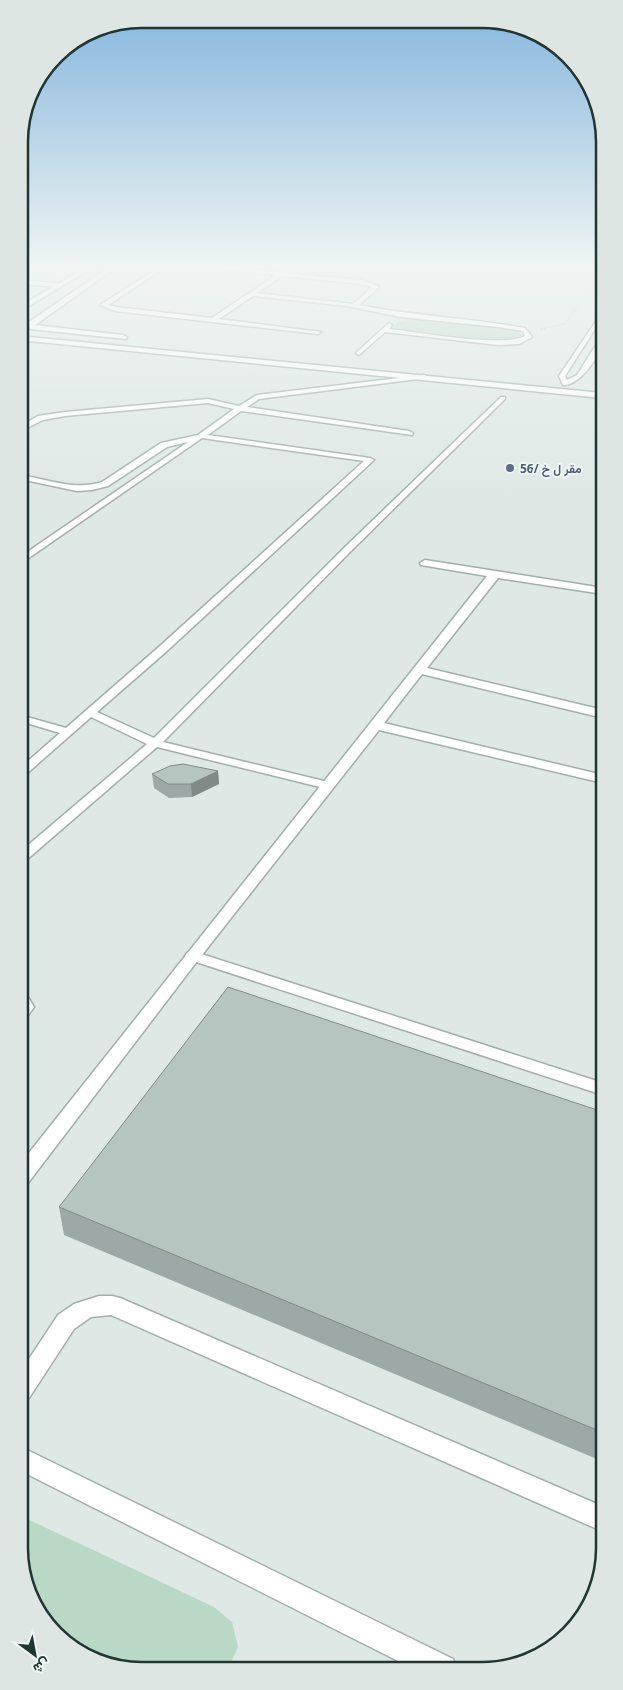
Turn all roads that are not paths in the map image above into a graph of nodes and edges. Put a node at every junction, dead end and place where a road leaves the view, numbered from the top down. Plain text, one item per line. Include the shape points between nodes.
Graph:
1 (97, 344) edge
2 (369, 344) edge
3 (582, 344) edge
4 (596, 350) edge
5 (576, 352) junction
6 (359, 353) dead end
7 (593, 354) junction
8 (353, 362) dead end
9 (362, 363) dead end
10 (411, 368) dead end
11 (424, 377) junction
12 (563, 388) junction
13 (596, 388) edge
14 (596, 395) edge
15 (503, 398) dead end
16 (242, 409) junction
17 (28, 425) edge
18 (410, 433) dead end
19 (201, 436) junction
20 (28, 479) edge
21 (28, 555) edge
22 (425, 563) dead end
23 (494, 575) junction
24 (596, 590) edge
25 (419, 670) junction
26 (596, 712) edge
27 (91, 714) junction
28 (28, 720) edge
29 (376, 725) junction
30 (69, 732) junction
31 (155, 743) junction
32 (28, 767) edge
33 (596, 777) edge
34 (328, 785) junction
35 (28, 852) edge
36 (192, 956) junction
37 (595, 1087) edge
38 (28, 1168) edge
39 (28, 1381) edge
40 (28, 1462) edge
41 (595, 1516) edge
42 (429, 1662) edge

1 - 11 main road
2 - 6 lane
3 - 5 lane
4 - 7 lane
5 - 7 lane
5 - 12 lane via 562,376
7 - 12 lane via 578,378
8 - 9 main road
10 - 12 main road
11 - 12 main road
11 - 16 lane via 257,397
12 - 13 main road
12 - 14 main road
15 - 31 lane via 346,550
16 - 17 lane via 208,401 137,406 41,418
16 - 18 lane
16 - 19 lane
19 - 20 lane via 164,445 105,484 92,488 77,489
19 - 21 lane
19 - 27 lane via 370,460
22 - 23 main road
23 - 24 main road
23 - 25 main road
25 - 26 main road
25 - 29 main road
27 - 30 lane
27 - 31 lane
28 - 30 lane
29 - 33 main road
29 - 34 main road
30 - 32 lane
31 - 34 lane
31 - 35 lane
34 - 36 main road
36 - 37 lane
36 - 38 main road
39 - 41 main road via 70,1318 87,1308 112,1305
40 - 42 main road

